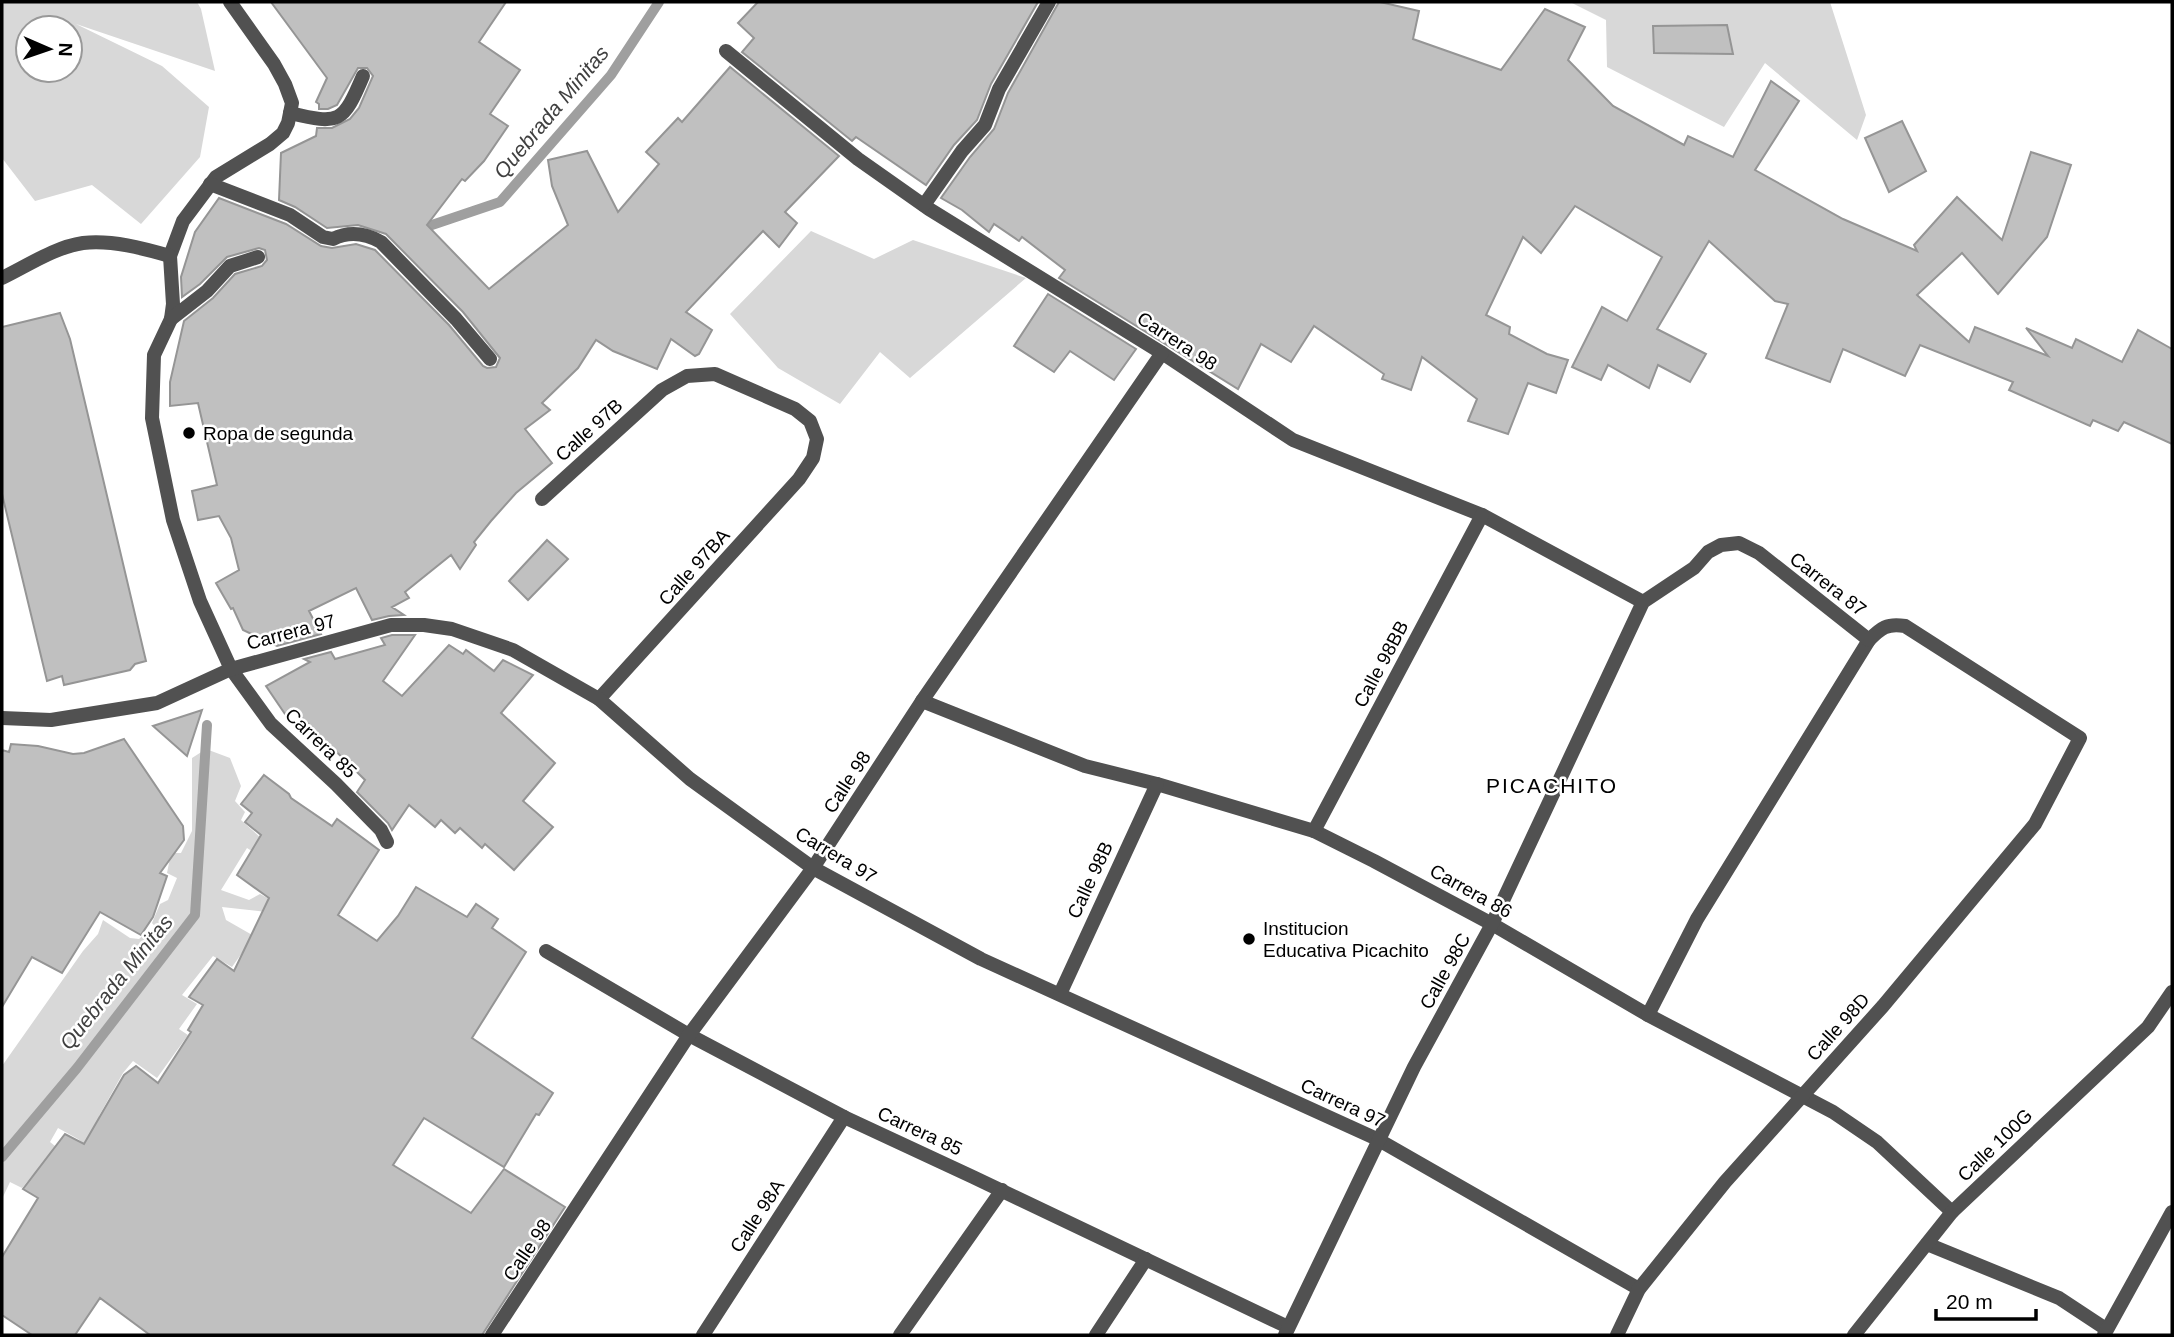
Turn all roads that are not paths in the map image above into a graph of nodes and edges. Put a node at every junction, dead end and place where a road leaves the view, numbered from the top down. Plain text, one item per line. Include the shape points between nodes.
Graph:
1 (230, 2) edge
2 (1049, 2) edge
3 (726, 51) dead end
4 (363, 76) dead end
5 (290, 113) junction
6 (210, 184) junction
7 (924, 205) junction
8 (170, 256) junction
9 (258, 257) dead end
10 (2, 278) edge
11 (171, 319) junction
12 (1162, 353) junction
13 (490, 359) dead end
14 (813, 458) joint
15 (542, 499) dead end
16 (1482, 515) junction
17 (1643, 602) junction
18 (1869, 640) junction
19 (230, 669) junction
20 (599, 699) junction
21 (922, 701) junction
22 (2, 718) edge
23 (2080, 738) joint
24 (1157, 784) junction
25 (1314, 831) junction
26 (387, 842) dead end
27 (813, 868) junction
28 (1492, 924) junction
29 (546, 951) dead end
30 (2172, 992) edge
31 (1060, 994) junction
32 (1648, 1015) junction
33 (689, 1035) junction
34 (1803, 1096) junction
35 (844, 1117) junction
36 (1377, 1139) junction
37 (1002, 1190) junction
38 (2172, 1212) edge
39 (1952, 1213) junction
40 (1927, 1244) junction
41 (1146, 1259) junction
42 (1639, 1289) junction
43 (1287, 1331) edge
44 (2105, 1332) edge
45 (492, 1335) edge
46 (703, 1335) edge
47 (900, 1335) edge
48 (1096, 1335) edge
49 (1617, 1335) edge
50 (1854, 1335) edge

1 - 5 street via 285,84 292,103
2 - 7 street via 999,89 985,125
3 - 7 street, Carrera 98 via 858,159
4 - 5 street via 351,104 335,118 323,121
5 - 6 street via 282,133 270,144
6 - 8 street via 183,222
6 - 13 street via 290,215 323,237 360,234 381,242
7 - 12 street, Carrera 98
8 - 10 street via 132,245 82,243
8 - 11 street
9 - 11 street via 230,266
11 - 19 street, Carrera 85 via 154,355 152,418 173,520 200,601
12 - 16 street, Carrera 98 via 1293,440
12 - 21 street, Calle 98
14 - 15 street, Calle 97B via 817,439 810,421 795,409 715,374 687,376 662,390
14 - 20 street, Calle 97BA
16 - 17 street, Carrera 98
16 - 25 street, Calle 98BB
17 - 18 street, Carrera 87 via 1694,568 1708,552 1739,543 1759,553
17 - 28 street, Calle 98C
18 - 23 street, Carrera 87 via 1883,626 1905,626
18 - 32 street via 1697,919
19 - 20 street, Carrera 97 via 391,625 424,625 452,629 513,650
19 - 22 street, Carrera 97 via 157,703 51,720
19 - 26 street, Carrera 85 via 271,724 336,784
20 - 27 street, Carrera 97 via 690,779
21 - 24 street, Carrera 86 via 1085,766
21 - 27 street, Calle 98
23 - 34 street, Calle 98D via 2035,824
24 - 25 street, Carrera 86
24 - 31 street, Calle 98B
25 - 28 street, Carrera 86
27 - 31 street, Carrera 97 via 981,959
27 - 33 street, Calle 98
28 - 32 street, Carrera 86
28 - 36 street, Calle 98C
29 - 33 street, Carrera 85
30 - 39 street, Calle 100G via 2148,1027
31 - 36 street, Carrera 97
32 - 34 street, Carrera 86
33 - 35 street, Carrera 85
33 - 45 street, Calle 98
34 - 39 street, Carrera 86 via 1877,1142
34 - 42 street, Calle 98D via 1725,1182
35 - 37 street, Carrera 85
35 - 46 street, Calle 98A
36 - 42 street, Carrera 97
36 - 43 street, Calle 98C
37 - 41 street, Carrera 85
37 - 47 street
38 - 44 street
39 - 40 street, Calle 100G
40 - 44 street via 2059,1298
40 - 50 street, Calle 100G
41 - 43 street, Carrera 85
41 - 48 street
42 - 49 street, Calle 98D

